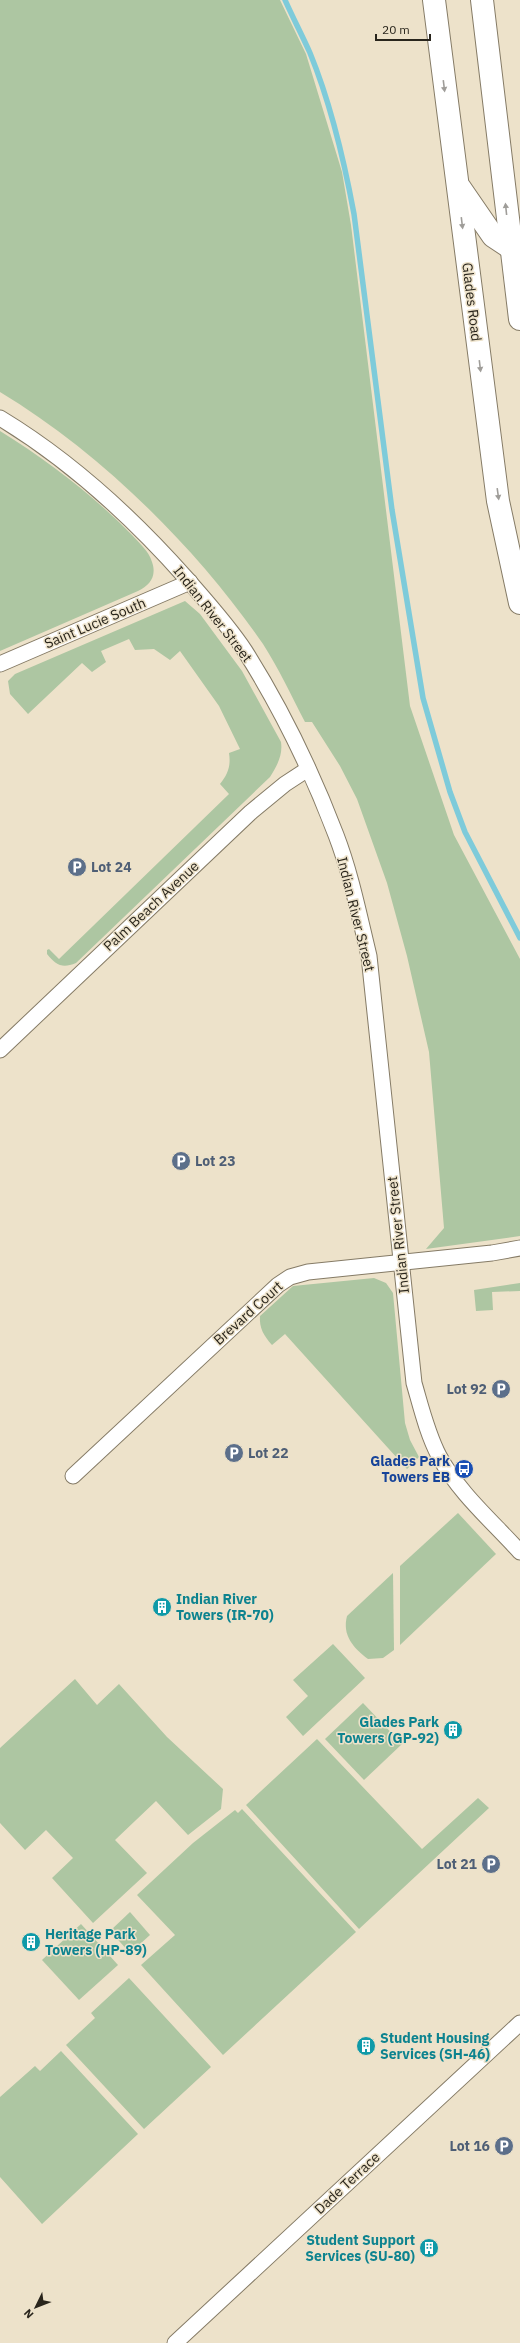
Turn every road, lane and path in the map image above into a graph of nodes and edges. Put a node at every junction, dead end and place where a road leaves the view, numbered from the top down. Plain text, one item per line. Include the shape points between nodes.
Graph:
1 (434, 0) edge
2 (482, 0) edge
3 (457, 184) junction
4 (511, 248) junction
5 (520, 319) edge
6 (0, 418) edge
7 (190, 582) junction
8 (520, 603) edge
9 (0, 664) edge
10 (308, 769) junction
11 (0, 1050) edge
12 (520, 1248) edge
13 (400, 1261) junction
14 (73, 1476) dead end
15 (520, 1552) edge
16 (520, 2023) edge
17 (175, 2343) edge

1 -> 3 main road, Glades Road
4 -> 2 main road
3 - 4 main road via 493,236
3 -> 8 main road, Glades Road via 498,501
4 - 5 main road
6 - 7 street, Indian River Street via 37,440 88,480 139,526
7 - 9 street, Saint Lucie South
7 - 10 street, Indian River Street via 243,649
10 - 11 street, Palm Beach Avenue via 251,812
10 - 13 street, Indian River Street via 336,836 354,892 369,956
12 - 13 street, Brevard Court
13 - 14 street, Brevard Court via 308,1272 290,1277 234,1324
13 - 15 street, Indian River Street via 414,1383 433,1442 462,1490
16 - 17 street, Dade Terrace

